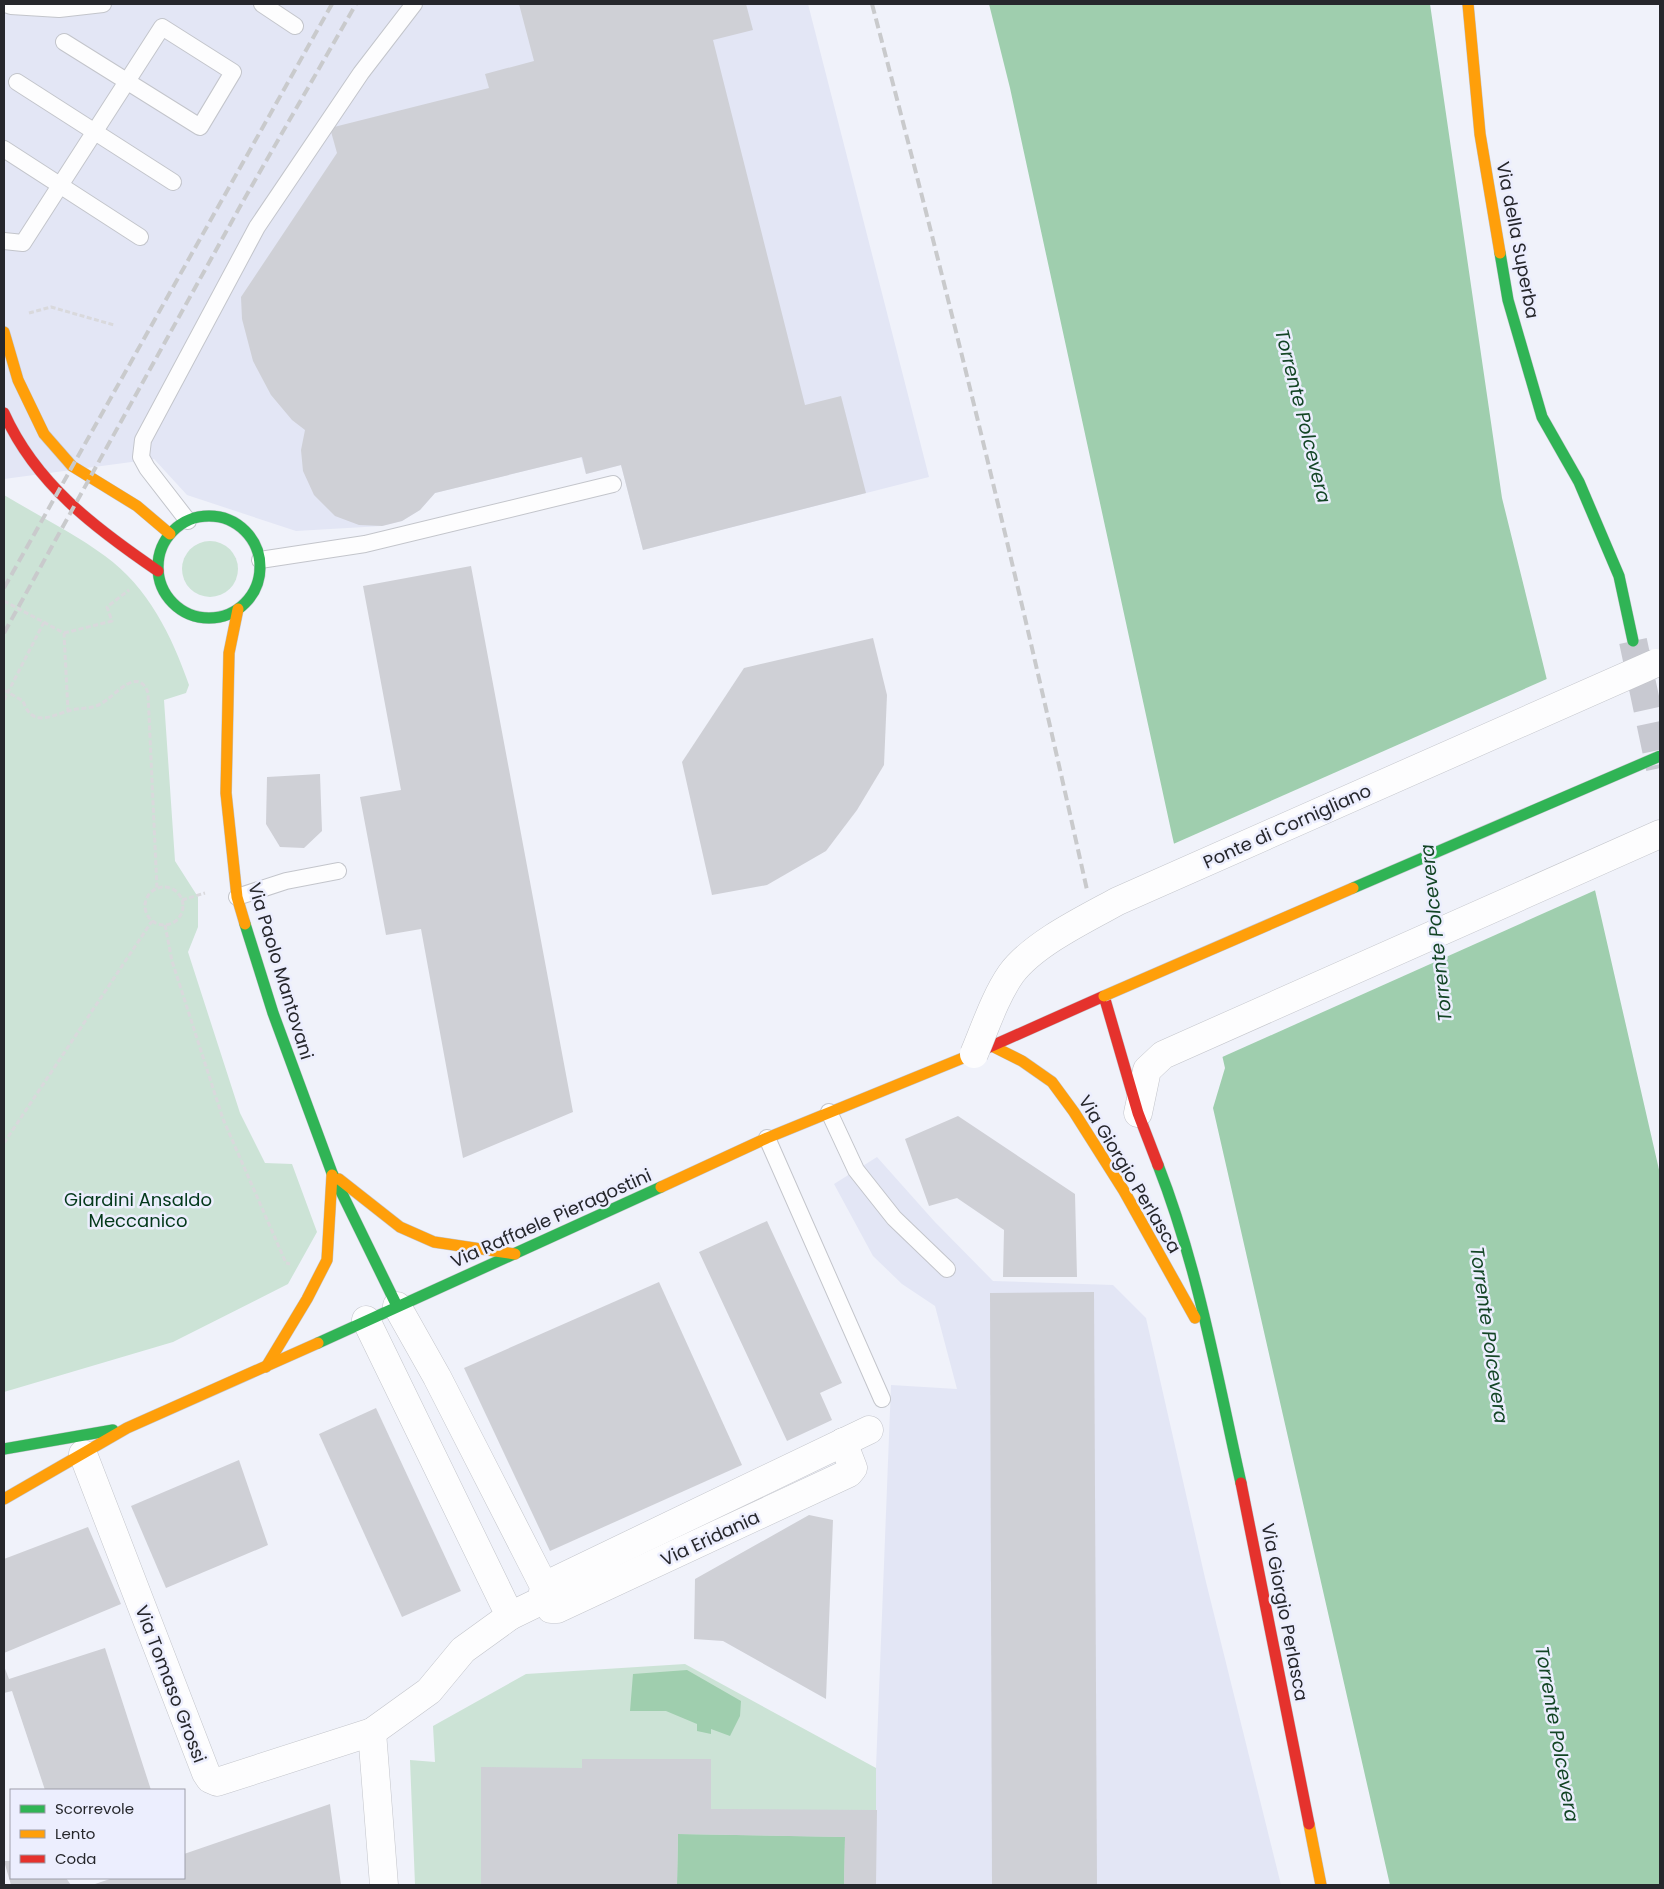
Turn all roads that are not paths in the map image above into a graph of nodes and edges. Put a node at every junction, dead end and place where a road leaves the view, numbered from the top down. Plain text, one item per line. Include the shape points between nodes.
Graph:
1 (5, 4) edge
2 (103, 4) edge
3 (262, 4) edge
4 (414, 4) edge
5 (1468, 4) edge
6 (294, 26) dead end
7 (64, 42) dead end
8 (127, 81) junction
9 (17, 82) dead end
10 (95, 132) junction
11 (4, 150) edge
12 (173, 182) dead end
13 (60, 186) junction
14 (140, 237) dead end
15 (4, 240) edge
16 (4, 332) edge
17 (4, 413) edge
18 (614, 484) dead end
19 (188, 521) junction
20 (170, 534) junction
21 (260, 560) junction
22 (158, 570) junction
23 (238, 609) junction
24 (204, 618) junction
25 (1633, 641) tunnel mouth
26 (229, 653) junction
27 (1658, 662) edge
28 (1660, 756) edge
29 (1660, 834) edge
30 (338, 871) dead end
31 (237, 897) junction
32 (1104, 996) junction
33 (983, 1050) junction
34 (829, 1112) junction
35 (1138, 1113) junction
36 (767, 1138) junction
37 (332, 1173) junction
38 (515, 1254) junction
39 (947, 1270) dead end
40 (397, 1306) junction
41 (366, 1320) junction
42 (1210, 1346) junction
43 (266, 1367) junction
44 (882, 1399) dead end
45 (127, 1428) junction
46 (868, 1430) dead end
47 (843, 1442) junction
48 (4, 1449) edge
49 (83, 1454) junction
50 (4, 1499) edge
51 (704, 1510) junction
52 (715, 1535) junction
53 (545, 1593) junction
54 (510, 1616) junction
55 (372, 1732) junction
56 (384, 1885) edge
57 (1321, 1885) edge

1 - 2 lane via 59,9
3 - 6 lane
4 - 19 lane via 361,73 257,227 143,440 141,457 147,468
5 - 25 main road, Via della Superba via 1480,134 1508,300 1542,416 1579,482 1619,576
7 - 8 lane
8 - 8 lane via 162,26 233,72 200,126
8 - 10 lane
9 - 10 lane
10 - 12 lane
10 - 13 lane
11 - 13 lane
13 - 14 lane
13 - 15 lane via 23,243
16 - 20 main road via 18,380 44,434 72,466 137,506
17 - 22 main road via 21,447 47,481 82,517
18 - 21 lane via 365,544
19 - 20 main road
19 - 21 main road via 219,517 234,523 246,532
20 - 22 main road via 161,551
21 - 23 main road via 256,588
22 - 24 main road via 168,597 190,615
23 - 24 main road via 216,618
23 - 26 main road, Via Paolo Mantovani
24 - 26 main road
26 - 31 main road, Via Paolo Mantovani via 226,793
27 - 33 street, Ponte di Cornigliano, bridge via 1118,901 1070,927 1025,958 1011,975
28 - 32 main road, bridge
29 - 35 street via 1163,1056 1147,1070
30 - 31 lane via 286,881
31 - 37 main road, Via Paolo Mantovani via 273,1013
32 - 33 main road
32 - 35 main road, Via Giorgio Perlasca
33 - 34 main road, Via Raffaele Pieragostini
33 - 42 main road, Via Giorgio Perlasca via 1022,1061 1052,1082 1124,1191
34 - 36 main road, Via Raffaele Pieragostini
34 - 39 lane via 856,1170 894,1218
35 - 42 main road, Via Giorgio Perlasca via 1173,1203
36 - 38 main road, Via Raffaele Pieragostini
36 - 44 lane
37 - 38 main road via 400,1227 434,1242
37 - 40 main road, Via Paolo Mantovani
37 - 43 main road, Via Paolo Mantovani via 327,1260
38 - 40 main road, Via Raffaele Pieragostini
40 - 41 main road, Via Raffaele Pieragostini
40 - 53 street via 437,1377
41 - 43 main road, Via Raffaele Pieragostini
41 - 54 street
42 - 57 main road, Via Giorgio Perlasca via 1248,1512
43 - 45 main road, Via Raffaele Pieragostini
45 - 48 main road, Via Raffaele Pieragostini
45 - 49 main road, Via Raffaele Pieragostini
46 - 47 street, Via Eridania
47 - 51 street, Via Eridania
47 - 52 street, Via Eridania via 852,1462 853,1468 849,1473
49 - 50 main road, Via Raffaele Pieragostini
49 - 55 street, Via Tomaso Grossi via 210,1779 226,1781
51 - 52 lane
51 - 53 street, Via Eridania
52 - 53 street, Via Eridania via 557,1609 551,1609
53 - 54 street, Via Eridania
54 - 55 street, Via Tomaso Grossi via 463,1650 429,1691
55 - 56 street

